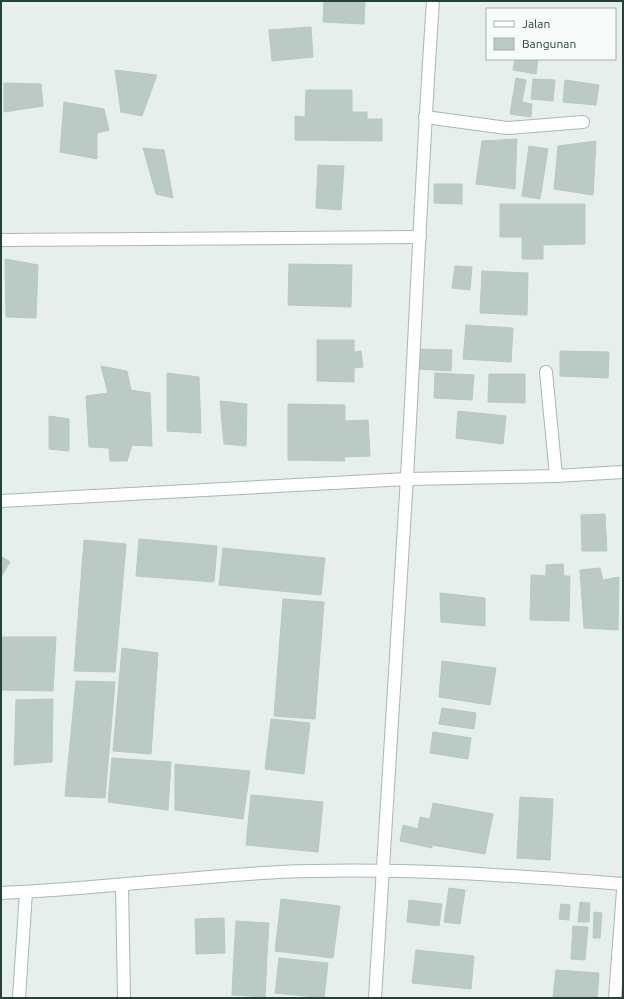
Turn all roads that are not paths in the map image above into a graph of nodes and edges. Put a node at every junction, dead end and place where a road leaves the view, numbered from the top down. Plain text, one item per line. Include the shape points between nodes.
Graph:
1 (433, 1) edge
2 (425, 117) junction
3 (583, 122) dead end
4 (420, 237) junction
5 (1, 240) edge
6 (546, 372) dead end
7 (623, 472) edge
8 (556, 476) junction
9 (407, 479) junction
10 (1, 501) edge
11 (382, 870) junction
12 (623, 884) edge
13 (122, 885) junction
14 (623, 891) edge
15 (26, 892) junction
16 (1, 893) edge
17 (19, 998) edge
18 (124, 998) edge
19 (375, 998) edge
20 (615, 998) edge

1 - 2 street
2 - 3 street via 507,128
2 - 4 street
4 - 5 street
4 - 9 street
6 - 8 street
7 - 8 street
8 - 9 street
9 - 10 street
9 - 11 street
11 - 12 street via 532,876
11 - 13 street via 279,872
11 - 19 street
13 - 15 street
13 - 18 street
14 - 20 street
15 - 16 street
15 - 17 street

